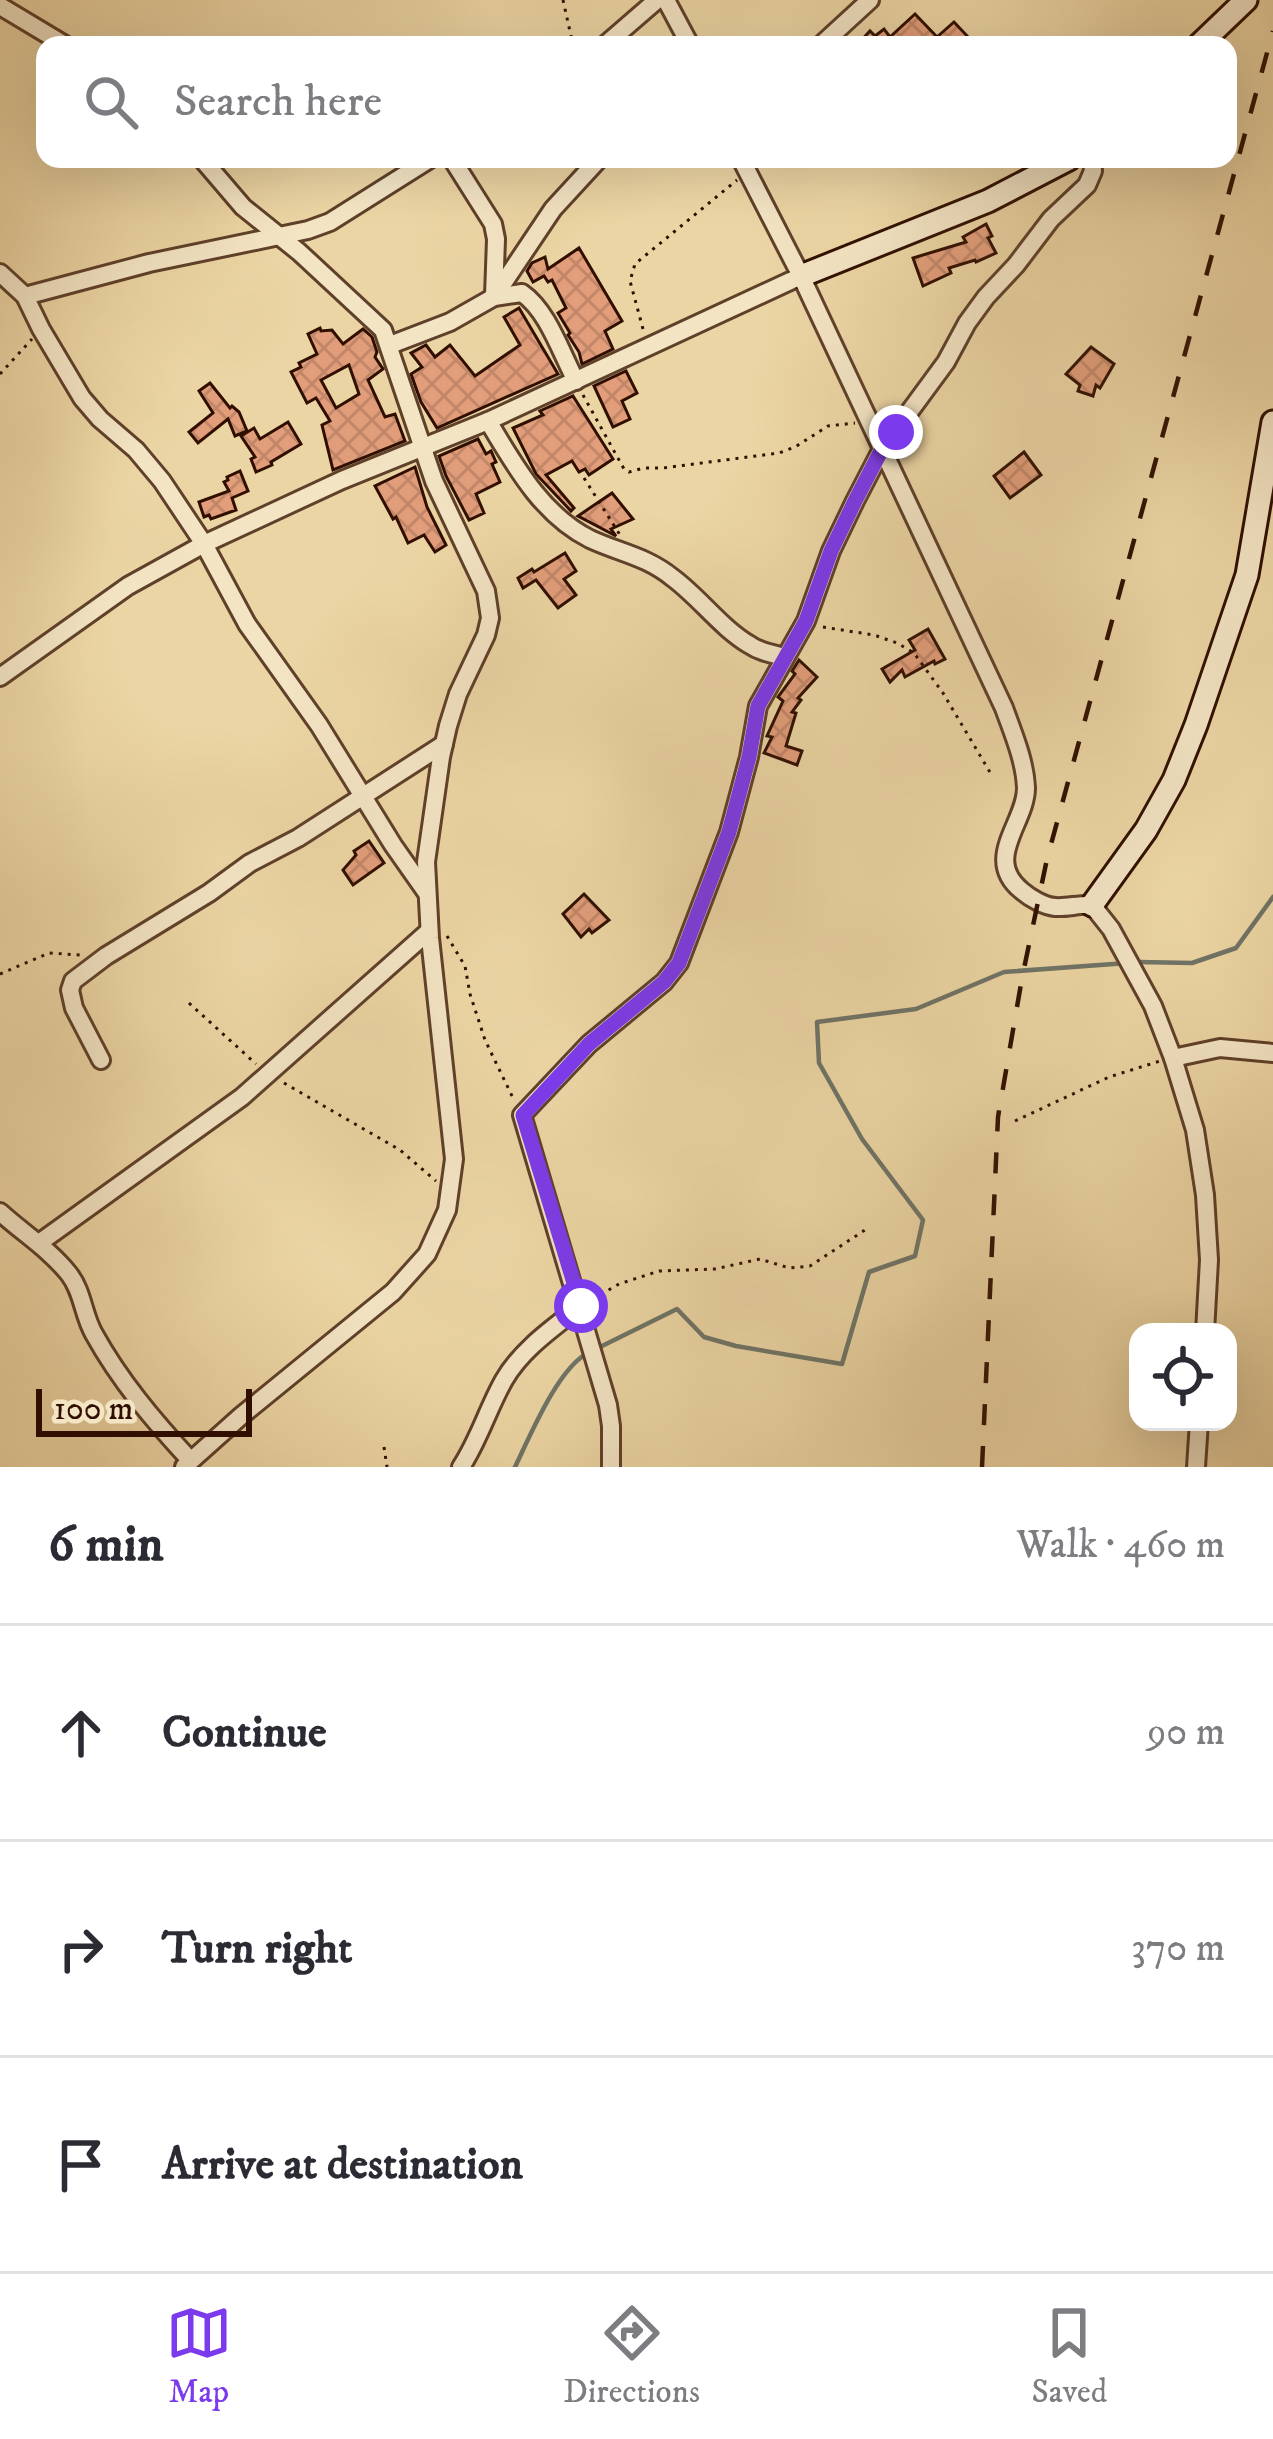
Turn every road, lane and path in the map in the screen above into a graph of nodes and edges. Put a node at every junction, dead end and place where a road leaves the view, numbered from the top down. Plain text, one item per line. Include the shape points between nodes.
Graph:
1 (563, 0) edge
2 (662, 0) edge
3 (870, 0) edge
4 (1246, 0) edge
5 (0, 6) edge
6 (1227, 10) edge
7 (50, 36) edge
8 (571, 36) edge
9 (616, 36) edge
10 (684, 36) edge
11 (830, 36) edge
12 (1206, 36) edge
13 (210, 168) edge
14 (416, 168) edge
15 (458, 168) edge
16 (591, 168) edge
17 (741, 168) edge
18 (746, 168) edge
19 (1052, 168) edge
20 (1093, 168) edge
21 (280, 237) junction
22 (0, 274) edge
23 (801, 276) junction
24 (25, 296) junction
25 (494, 297) junction
26 (41, 329) junction
27 (389, 345) junction
28 (647, 345) junction
29 (0, 374) edge
30 (576, 381) junction
31 (488, 422) junction
32 (869, 422) junction
33 (1273, 422) edge
34 (424, 448) junction
35 (882, 449) junction
36 (584, 478) dead end
37 (204, 544) junction
38 (630, 552) junction
39 (798, 633) junction
40 (785, 658) junction
41 (0, 677) edge
42 (444, 744) junction
43 (992, 774) dead end
44 (362, 795) junction
45 (427, 892) junction
46 (1091, 905) junction
47 (429, 922) junction
48 (106, 956) junction
49 (0, 974) edge
50 (189, 1003) dead end
51 (1273, 1053) edge
52 (1173, 1058) junction
53 (100, 1060) dead end
54 (266, 1073) junction
55 (523, 1115) junction
56 (1016, 1120) dead end
57 (450, 1196) junction
58 (0, 1212) edge
59 (865, 1230) dead end
60 (39, 1243) junction
61 (581, 1306) junction
62 (1206, 1323) edge
63 (1198, 1431) edge
64 (384, 1447) dead end
65 (187, 1463) edge
66 (386, 1467) edge
67 (461, 1467) edge
68 (611, 1467) edge
69 (1196, 1467) edge

1 - 8 path
2 - 9 street
2 - 10 street
3 - 11 street
4 - 6 street
5 - 7 street
6 - 12 street
13 - 21 street
14 - 21 street via 330,222
15 - 25 street via 493,224
16 - 25 street
17 - 28 path via 635,265 630,281
18 - 23 street
19 - 23 street
20 - 35 street via 1083,190 986,296
21 - 24 street
21 - 27 street via 374,320
22 - 24 street
23 - 28 street
23 - 32 street
24 - 26 street
25 - 27 street
25 - 30 street via 517,292 531,300
26 - 29 path
26 - 37 street via 82,398 149,465
27 - 34 street
28 - 30 street
30 - 31 street
30 - 32 path via 627,472 779,453 828,426
31 - 34 street
31 - 38 street via 558,518
32 - 35 street
33 - 46 street via 1247,575 1196,725 1146,830
34 - 37 street
34 - 42 street via 490,618
35 - 39 street
35 - 46 street via 1015,739 1026,793 1005,850 1007,871 1024,894 1049,907
36 - 38 path
37 - 41 street via 128,586
37 - 44 street via 247,624
38 - 40 street via 674,578 749,645
39 - 40 street
39 - 43 path via 837,627 908,648
40 - 55 street via 758,706 729,832 679,963
42 - 44 street
42 - 45 street
44 - 45 street
44 - 48 street
45 - 47 street
46 - 52 street via 1153,1006
47 - 54 street
47 - 55 path via 465,966 485,1040
47 - 57 street via 454,1159
48 - 49 path via 49,953
48 - 53 street via 70,989
50 - 54 path
51 - 52 street via 1220,1048
52 - 56 path
52 - 62 street via 1205,1195
54 - 57 path via 400,1150
54 - 60 street
55 - 61 street
57 - 65 street via 440,1231 413,1272
58 - 60 street
59 - 61 path via 810,1266 760,1259 659,1271
60 - 65 street via 73,1279 91,1329
61 - 67 street via 503,1381
61 - 68 street via 611,1426
63 - 69 street
64 - 66 path

